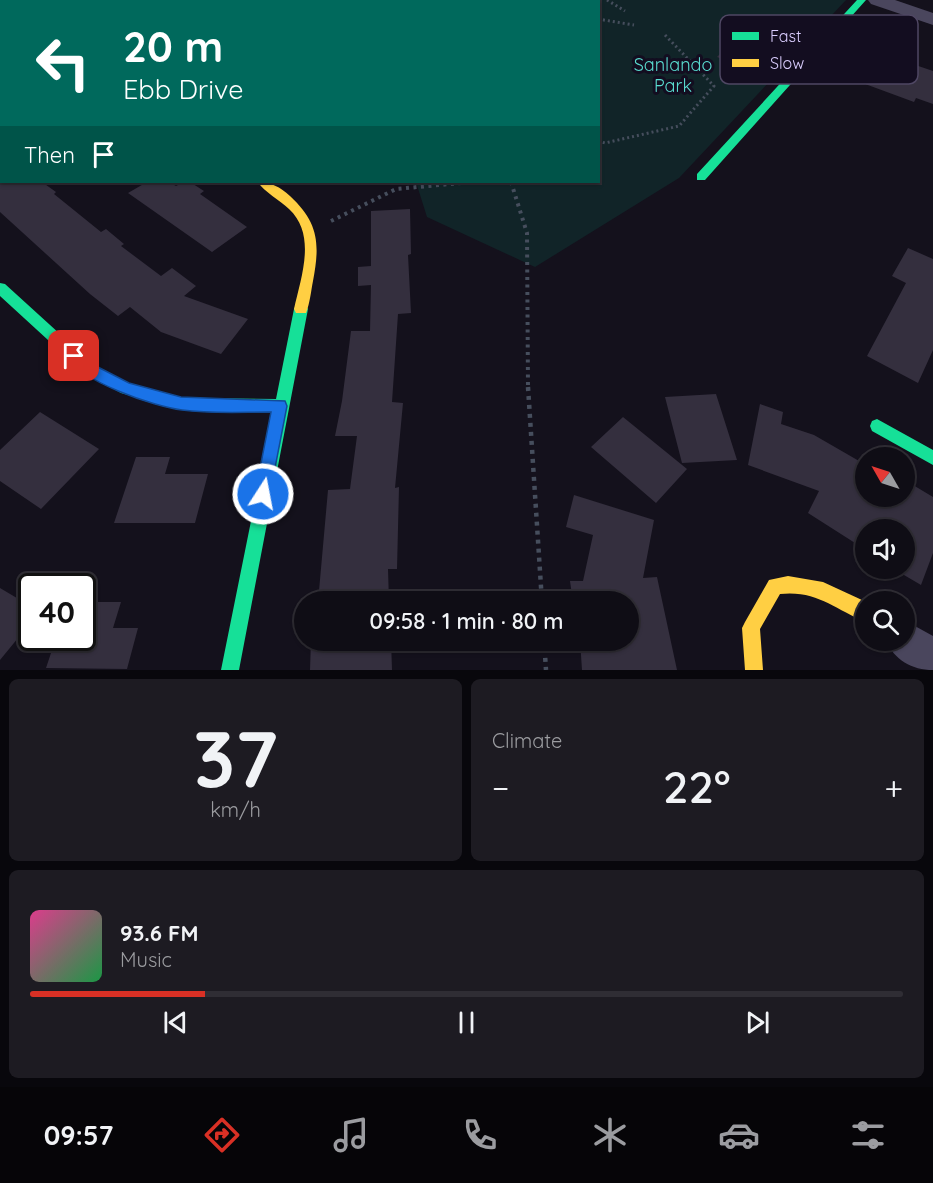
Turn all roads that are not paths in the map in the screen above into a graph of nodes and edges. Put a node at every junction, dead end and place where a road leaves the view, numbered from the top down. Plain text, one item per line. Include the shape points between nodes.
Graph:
1 (862, 0) edge
2 (877, 0) edge
3 (848, 15) edge
4 (933, 19) edge
5 (786, 84) edge
6 (701, 177) dead end
7 (265, 183) edge
8 (0, 288) edge
9 (280, 406) junction
10 (877, 426) dead end
11 (933, 458) edge
12 (855, 607) edge
13 (915, 646) edge
14 (933, 658) edge
15 (230, 670) edge
16 (754, 670) edge

1 - 3 street
2 - 4 street
5 - 6 street
7 - 9 street via 291,200 305,215 312,231 313,250
8 - 9 street via 89,369 126,388 181,404
9 - 15 street
10 - 11 street
12 - 16 street via 817,587 791,582 775,586 751,628
13 - 14 street

